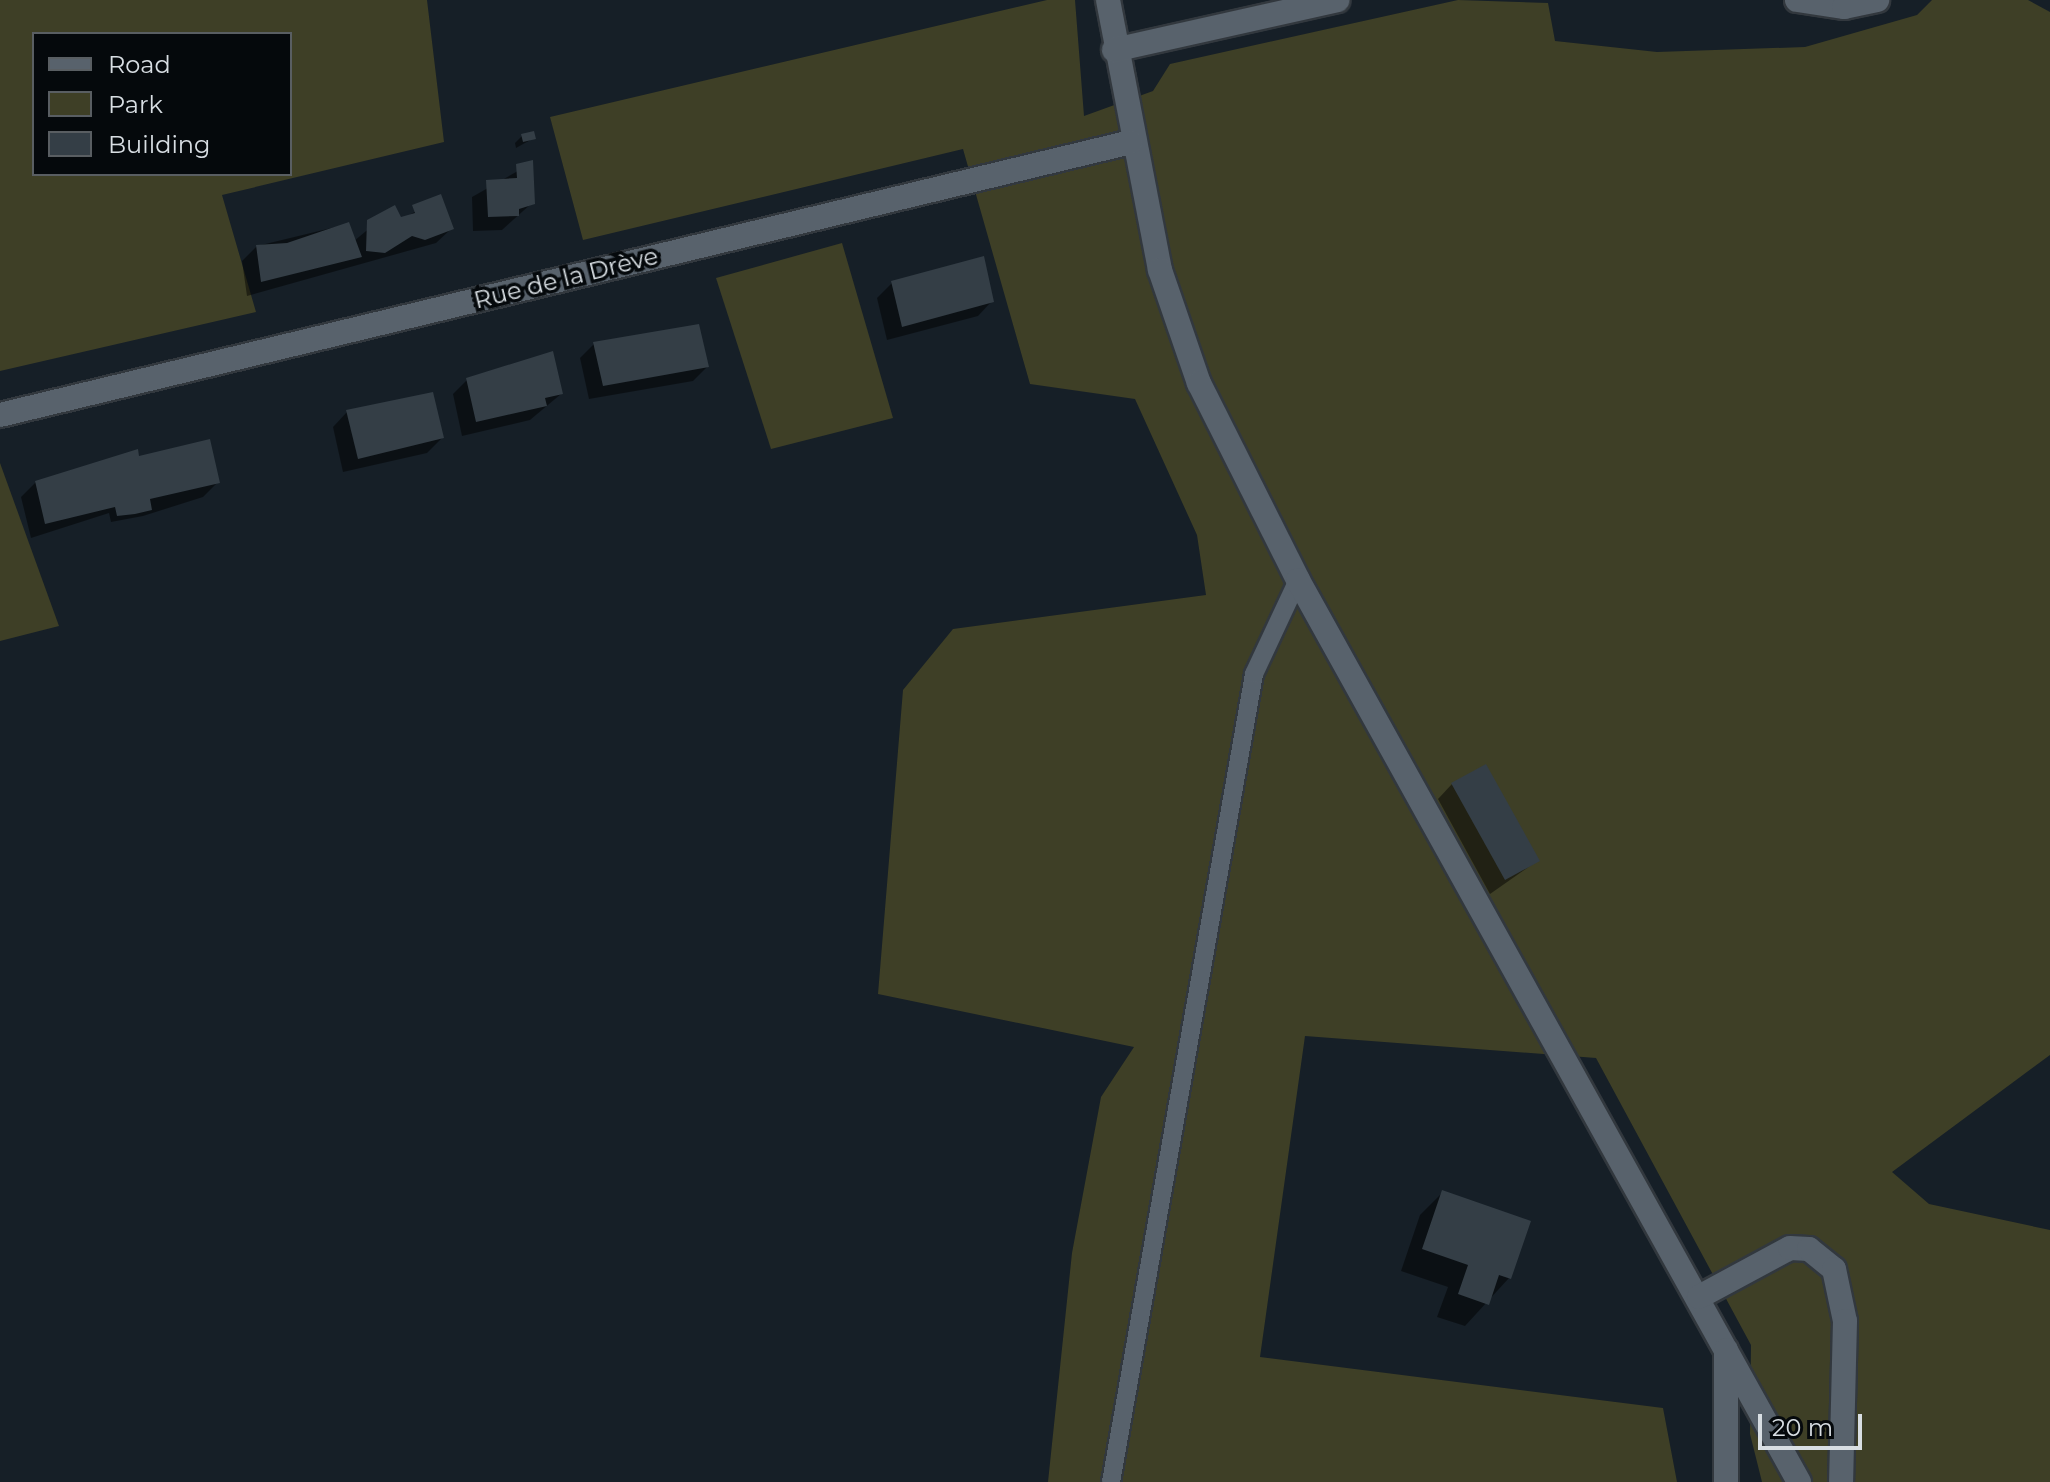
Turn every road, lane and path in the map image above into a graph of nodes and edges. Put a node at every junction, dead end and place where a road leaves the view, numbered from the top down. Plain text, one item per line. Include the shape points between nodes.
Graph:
1 (1108, 0) edge
2 (1337, 0) edge
3 (1797, 0) edge
4 (1877, 0) edge
5 (1114, 50) junction
6 (1131, 142) junction
7 (0, 415) edge
8 (1298, 580) junction
9 (1699, 1297) junction
10 (1726, 1350) junction
11 (1111, 1482) edge
12 (1726, 1482) edge
13 (1799, 1482) edge
14 (1841, 1482) edge

1 - 5 street
2 - 5 street
3 - 4 street via 1844,7
5 - 6 street
6 - 7 street, Rue de la Drève
6 - 8 street via 1181,341
8 - 9 street
8 - 11 lane via 1254,674
9 - 10 street
9 - 14 street via 1790,1248 1809,1249 1834,1269 1845,1321
10 - 12 street
10 - 13 street

